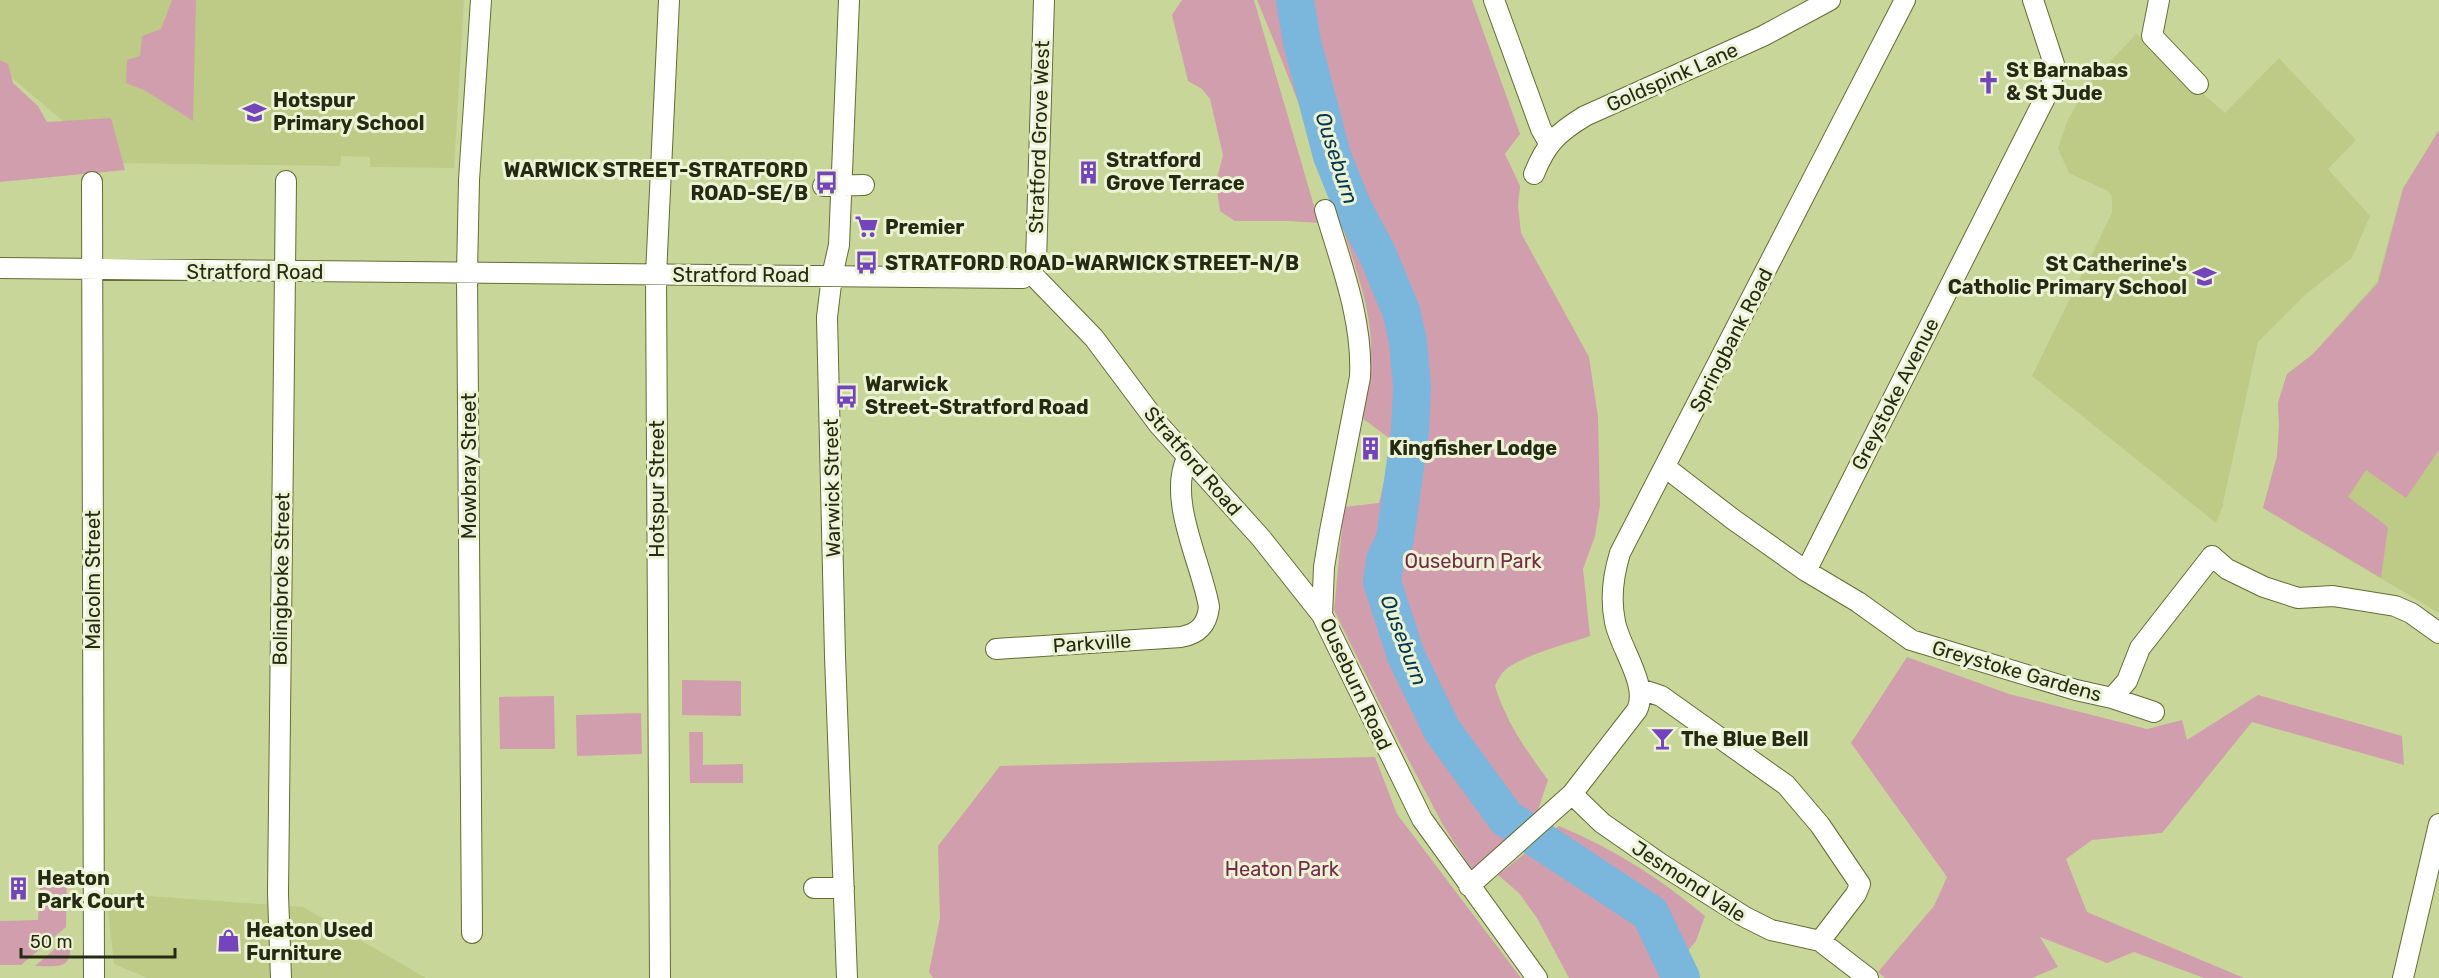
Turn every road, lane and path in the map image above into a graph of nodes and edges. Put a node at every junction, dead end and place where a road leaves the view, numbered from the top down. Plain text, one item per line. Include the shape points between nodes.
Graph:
1 (481, 0) edge
2 (669, 0) edge
3 (849, 0) edge
4 (1044, 0) edge
5 (1494, 0) edge
6 (1830, 0) edge
7 (1905, 0) edge
8 (2033, 0) edge
9 (2159, 0) edge
10 (2198, 84) dead end
11 (1549, 143) junction
12 (1534, 174) dead end
13 (286, 181) dead end
14 (92, 182) dead end
15 (864, 185) dead end
16 (832, 186) junction
17 (1325, 210) dead end
18 (0, 268) edge
19 (93, 270) junction
20 (284, 272) junction
21 (467, 273) junction
22 (1031, 273) junction
23 (656, 275) junction
24 (832, 276) junction
25 (1187, 458) junction
26 (1665, 467) junction
27 (1806, 571) junction
28 (1322, 615) junction
29 (2439, 633) edge
30 (996, 649) dead end
31 (1640, 689) junction
32 (2112, 698) junction
33 (2154, 712) dead end
34 (1572, 794) junction
35 (2439, 824) edge
36 (1469, 886) junction
37 (814, 888) dead end
38 (844, 888) junction
39 (472, 933) dead end
40 (1820, 940) junction
41 (94, 978) edge
42 (281, 978) edge
43 (660, 978) edge
44 (847, 978) edge
45 (1537, 978) edge
46 (1868, 978) edge
47 (2403, 978) edge

1 - 21 street, Mowbray Street
2 - 23 street, Hotspur Street
3 - 16 street, Warwick Street
4 - 22 street, Stratford Grove West via 1036,261
5 - 11 street
6 - 11 street, Goldspink Lane via 1763,36 1585,116
7 - 26 street, Springbank Road
8 - 27 street, Greystoke Avenue via 2054,64 2051,86
9 - 10 street via 2152,36
11 - 12 street, Goldspink Lane
13 - 20 street, Bolingbroke Street
14 - 19 street, Malcolm Street
15 - 16 street
16 - 24 street, Warwick Street via 839,245
17 - 28 street, Ouseburn Road via 1352,304 1361,353 1360,377 1324,567
18 - 19 street, Stratford Road
19 - 20 street, Stratford Road
19 - 41 street, Malcolm Street
20 - 21 street, Stratford Road
20 - 42 street, Bolingbroke Street via 278,894
21 - 23 street, Stratford Road
21 - 39 street, Mowbray Street
22 - 24 street, Stratford Road via 1023,278
22 - 25 street, Stratford Road via 1094,338
23 - 24 street, Stratford Road
23 - 43 street, Hotspur Street
24 - 38 street, Warwick Street via 827,317
25 - 28 street, Stratford Road via 1261,538
25 - 30 street, Parkville via 1181,476 1183,503 1209,607 1201,628 1187,636
26 - 27 street, Greystoke Gardens
26 - 31 street, Springbank Road via 1620,553 1612,588 1615,624
27 - 32 street, Greystoke Gardens via 1911,640
28 - 36 street, Ouseburn Road via 1411,800
29 - 32 street, Greystoke Gardens via 2395,606 2333,596 2298,598 2264,587 2227,569 2212,556 2140,648 2127,681
31 - 34 street via 1640,703 1633,717
31 - 40 street via 1661,696 1786,785 1840,852 1860,884
32 - 33 street
34 - 36 street
34 - 40 street, Jesmond Vale via 1611,829 1751,921 1771,930
35 - 47 street
36 - 45 street, Ouseburn Road
37 - 38 street
38 - 44 street, Warwick Street
40 - 46 street

